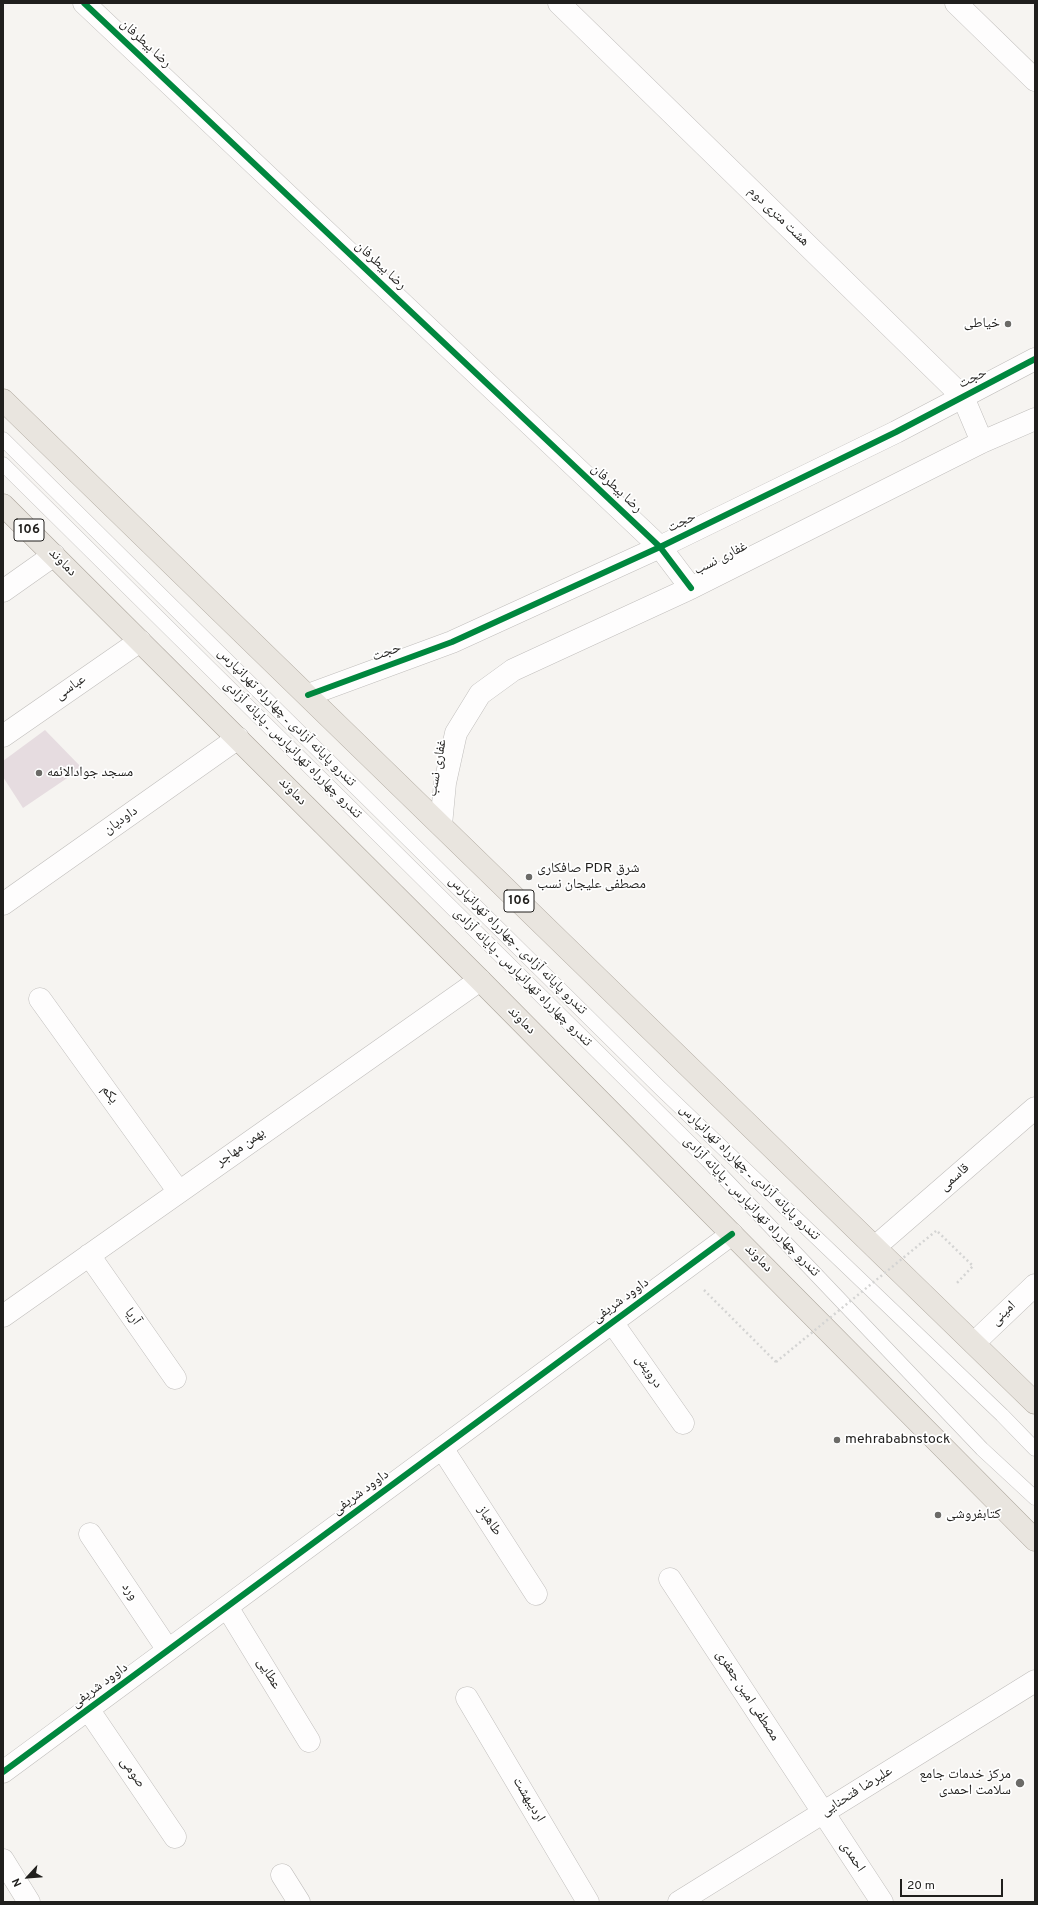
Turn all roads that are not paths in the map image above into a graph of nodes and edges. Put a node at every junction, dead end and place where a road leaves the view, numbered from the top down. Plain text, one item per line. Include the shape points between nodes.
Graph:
1 (84, 3) edge
2 (559, 3) edge
3 (956, 3) edge
4 (1035, 80) edge
5 (1035, 359) edge
6 (963, 397) junction
7 (3, 400) edge
8 (1035, 419) edge
9 (3, 439) edge
10 (982, 442) junction
11 (3, 464) edge
12 (3, 505) edge
13 (660, 547) junction
14 (54, 555) junction
15 (692, 588) junction
16 (3, 591) edge
17 (140, 641) junction
18 (308, 695) junction
19 (3, 736) edge
20 (238, 738) junction
21 (441, 824) junction
22 (3, 904) edge
23 (480, 980) junction
24 (40, 999) dead end
25 (1035, 1108) edge
26 (179, 1192) junction
27 (732, 1234) junction
28 (875, 1247) junction
29 (89, 1255) junction
30 (1035, 1285) edge
31 (3, 1316) edge
32 (612, 1322) junction
33 (974, 1343) junction
34 (175, 1378) dead end
35 (1035, 1403) edge
36 (683, 1423) dead end
37 (442, 1448) junction
38 (1035, 1450) edge
39 (1035, 1498) edge
40 (90, 1534) dead end
41 (1035, 1540) edge
42 (670, 1579) dead end
43 (536, 1594) dead end
44 (227, 1607) junction
45 (168, 1650) junction
46 (1035, 1681) edge
47 (467, 1698) dead end
48 (88, 1710) junction
49 (309, 1741) dead end
50 (3, 1771) edge
51 (823, 1813) junction
52 (176, 1837) dead end
53 (3, 1860) edge
54 (282, 1875) dead end
55 (29, 1902) edge
56 (299, 1902) edge
57 (588, 1902) edge
58 (679, 1902) edge
59 (882, 1902) edge

1 - 13 street, رضا بیطرفان
2 - 6 street, هشت متری دوم
3 - 4 street
5 - 6 street, حجت
6 - 10 street, هشت متری دوم
6 - 13 street, حجت
7 - 18 main road, 106
8 - 10 street, غفاری نسب
9 - 38 lane, تندرو پایانه آزادی ـ چهارراه تهرانپارس via 659,1086 1002,1415
10 - 15 street, غفاری نسب
11 - 39 lane, تندرو چهارراه تهرانپارس ـ پایانه آزادی via 708,1161 982,1449
12 - 14 main road, دماوند / 106
13 - 15 street, رضا بیطرفان
13 - 18 street, حجت via 452,642
14 - 16 street
14 - 17 main road, دماوند / 106
15 - 21 street, غفاری نسب via 513,670 480,694 456,733 445,783
17 - 19 street, عباسی
17 - 20 main road, دماوند / 106
18 - 21 main road, 106
20 - 22 street, داودیان
20 - 23 main road, دماوند / 106
21 - 28 main road, 106
23 - 26 street, بهمن مهاجر
23 - 27 main road, دماوند / 106
24 - 26 street, یکم
25 - 28 street, قاسمی
26 - 29 street, بهمن مهاجر
27 - 32 street, داوود شریفی
27 - 41 main road, دماوند / 106
28 - 33 main road, 106
29 - 31 street, بهمن مهاجر
29 - 34 street, آریا
30 - 33 street, امینی
32 - 36 street, درویش
32 - 37 street, داوود شریفی
33 - 35 main road, 106
37 - 43 street, طاهباز
37 - 44 street, داوود شریفی
40 - 45 street, ورد
42 - 51 street, مصطفی امین جعفری
44 - 45 street, داوود شریفی
44 - 49 street, عطایی
45 - 48 street, داوود شریفی
46 - 51 street, علیرضا فتحنایی
47 - 57 street, اردیبهشت
48 - 50 street, داوود شریفی
48 - 52 street, صومی
51 - 58 street, علیرضا فتحنایی
51 - 59 street, احمدی
53 - 55 street
54 - 56 street

